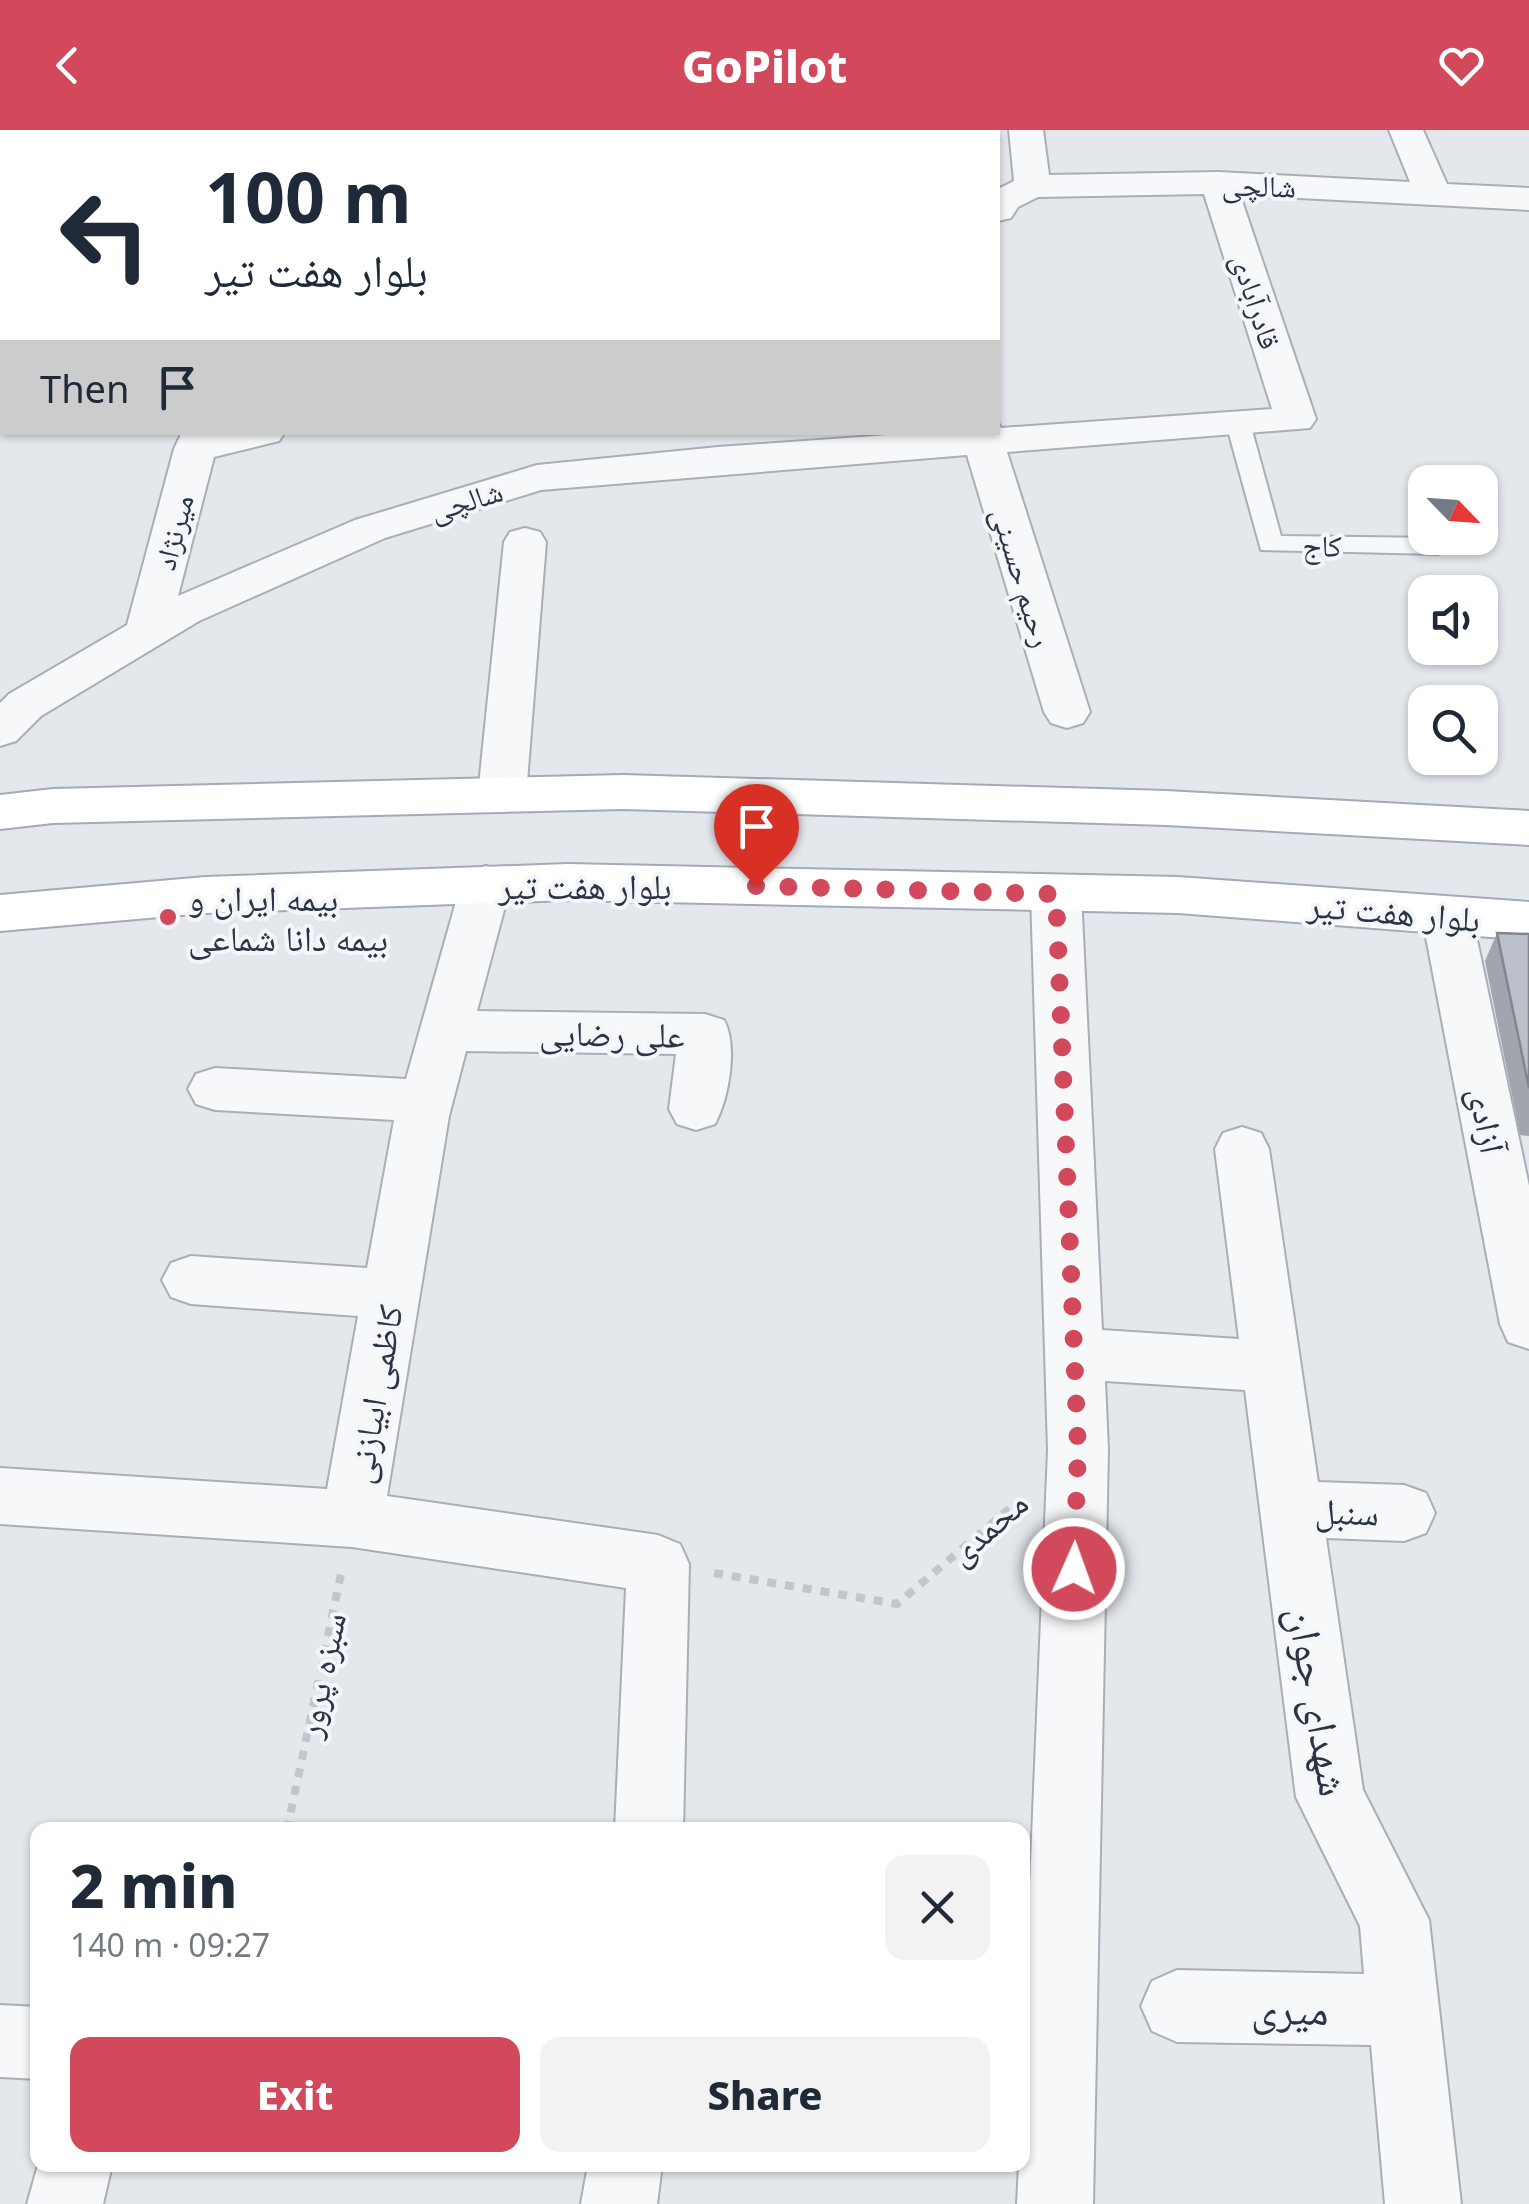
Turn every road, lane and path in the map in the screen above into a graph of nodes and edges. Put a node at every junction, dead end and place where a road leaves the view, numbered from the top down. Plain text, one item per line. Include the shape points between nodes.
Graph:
1 (1026, 130) edge
2 (1406, 130) edge
3 (1218, 182) junction
4 (1032, 186) junction
5 (1432, 192) junction
6 (1000, 206) edge
7 (1524, 209) edge
8 (1296, 420) joint
9 (1238, 423) junction
10 (243, 435) edge
11 (984, 436) edge
12 (199, 441) edge
13 (525, 542) dead end
14 (1408, 546) edge
15 (147, 632) junction
16 (1066, 712) dead end
17 (0, 730) edge
18 (502, 795) junction
19 (1166, 808) junction
20 (0, 812) edge
21 (1322, 817) junction
22 (1529, 828) edge
23 (486, 884) junction
24 (1056, 894) junction
25 (1178, 895) junction
26 (1316, 904) junction
27 (1447, 916) junction
28 (1, 918) edge
29 (1529, 921) edge
30 (443, 1031) junction
31 (216, 1090) dead end
32 (426, 1101) junction
33 (696, 1108) dead end
34 (1242, 1149) dead end
35 (192, 1280) dead end
36 (392, 1294) junction
37 (1529, 1324) edge
38 (1074, 1354) junction
39 (1270, 1366) junction
40 (1078, 1450) junction
41 (0, 1496) edge
42 (1290, 1509) junction
43 (1404, 1513) dead end
44 (352, 1520) junction
45 (658, 1564) junction
46 (289, 1822) edge
47 (649, 1822) edge
48 (1177, 2006) dead end
49 (1402, 2010) junction
50 (0, 2041) edge
51 (30, 2043) edge
52 (73, 2172) edge
53 (624, 2172) edge
54 (66, 2204) edge
55 (619, 2204) edge
56 (1056, 2204) edge
57 (1423, 2204) edge

1 - 4 street
2 - 5 street
3 - 4 street, شالچی
3 - 5 street, شالچی
3 - 8 street, قادرآبادی
4 - 6 street
5 - 7 street, شالچی
8 - 9 street, شالچی
9 - 11 street, شالچی
9 - 14 lane, کاج via 1270,544
10 - 12 street
11 - 15 street, شالچی via 538,478 370,529
11 - 16 street, رحیم حسینی
12 - 15 street, میرنژاد
13 - 18 street
15 - 17 street, شالچی via 25,705
18 - 19 main road via 623,792
18 - 20 main road
19 - 21 main road
19 - 25 main road via 1184,817 1207,844 1204,874
21 - 22 main road
21 - 26 main road via 1294,825 1277,842 1275,865 1290,888
23 - 24 main road, بلوار هفت تیر
23 - 28 main road, بلوار هفت تیر via 205,896
23 - 30 street, کاظمی ابیازنی
24 - 25 main road, بلوار هفت تیر
24 - 38 street
25 - 26 main road, بلوار هفت تیر
26 - 27 main road, بلوار هفت تیر
27 - 29 main road, بلوار هفت تیر
27 - 37 street, آزادی
30 - 32 street, کاظمی ابیازنی
30 - 33 street, علی رضایی via 706,1034
31 - 32 street
32 - 36 street, کاظمی ابیازنی
34 - 39 street, شهدای جوان
35 - 36 street
36 - 44 street, کاظمی ابیازنی
38 - 39 street
38 - 40 street
39 - 42 street, شهدای جوان
40 - 45 path, محمدی via 897,1604
40 - 56 street
41 - 44 street
42 - 43 street, سنبل
42 - 49 street, شهدای جوان via 1330,1797 1394,1920
44 - 45 street, کاظمی ابیازنی
44 - 46 path, سبزه پرور
45 - 47 street
48 - 49 street, میری
49 - 57 street, شهدای جوان
50 - 51 street
52 - 54 street
53 - 55 street

